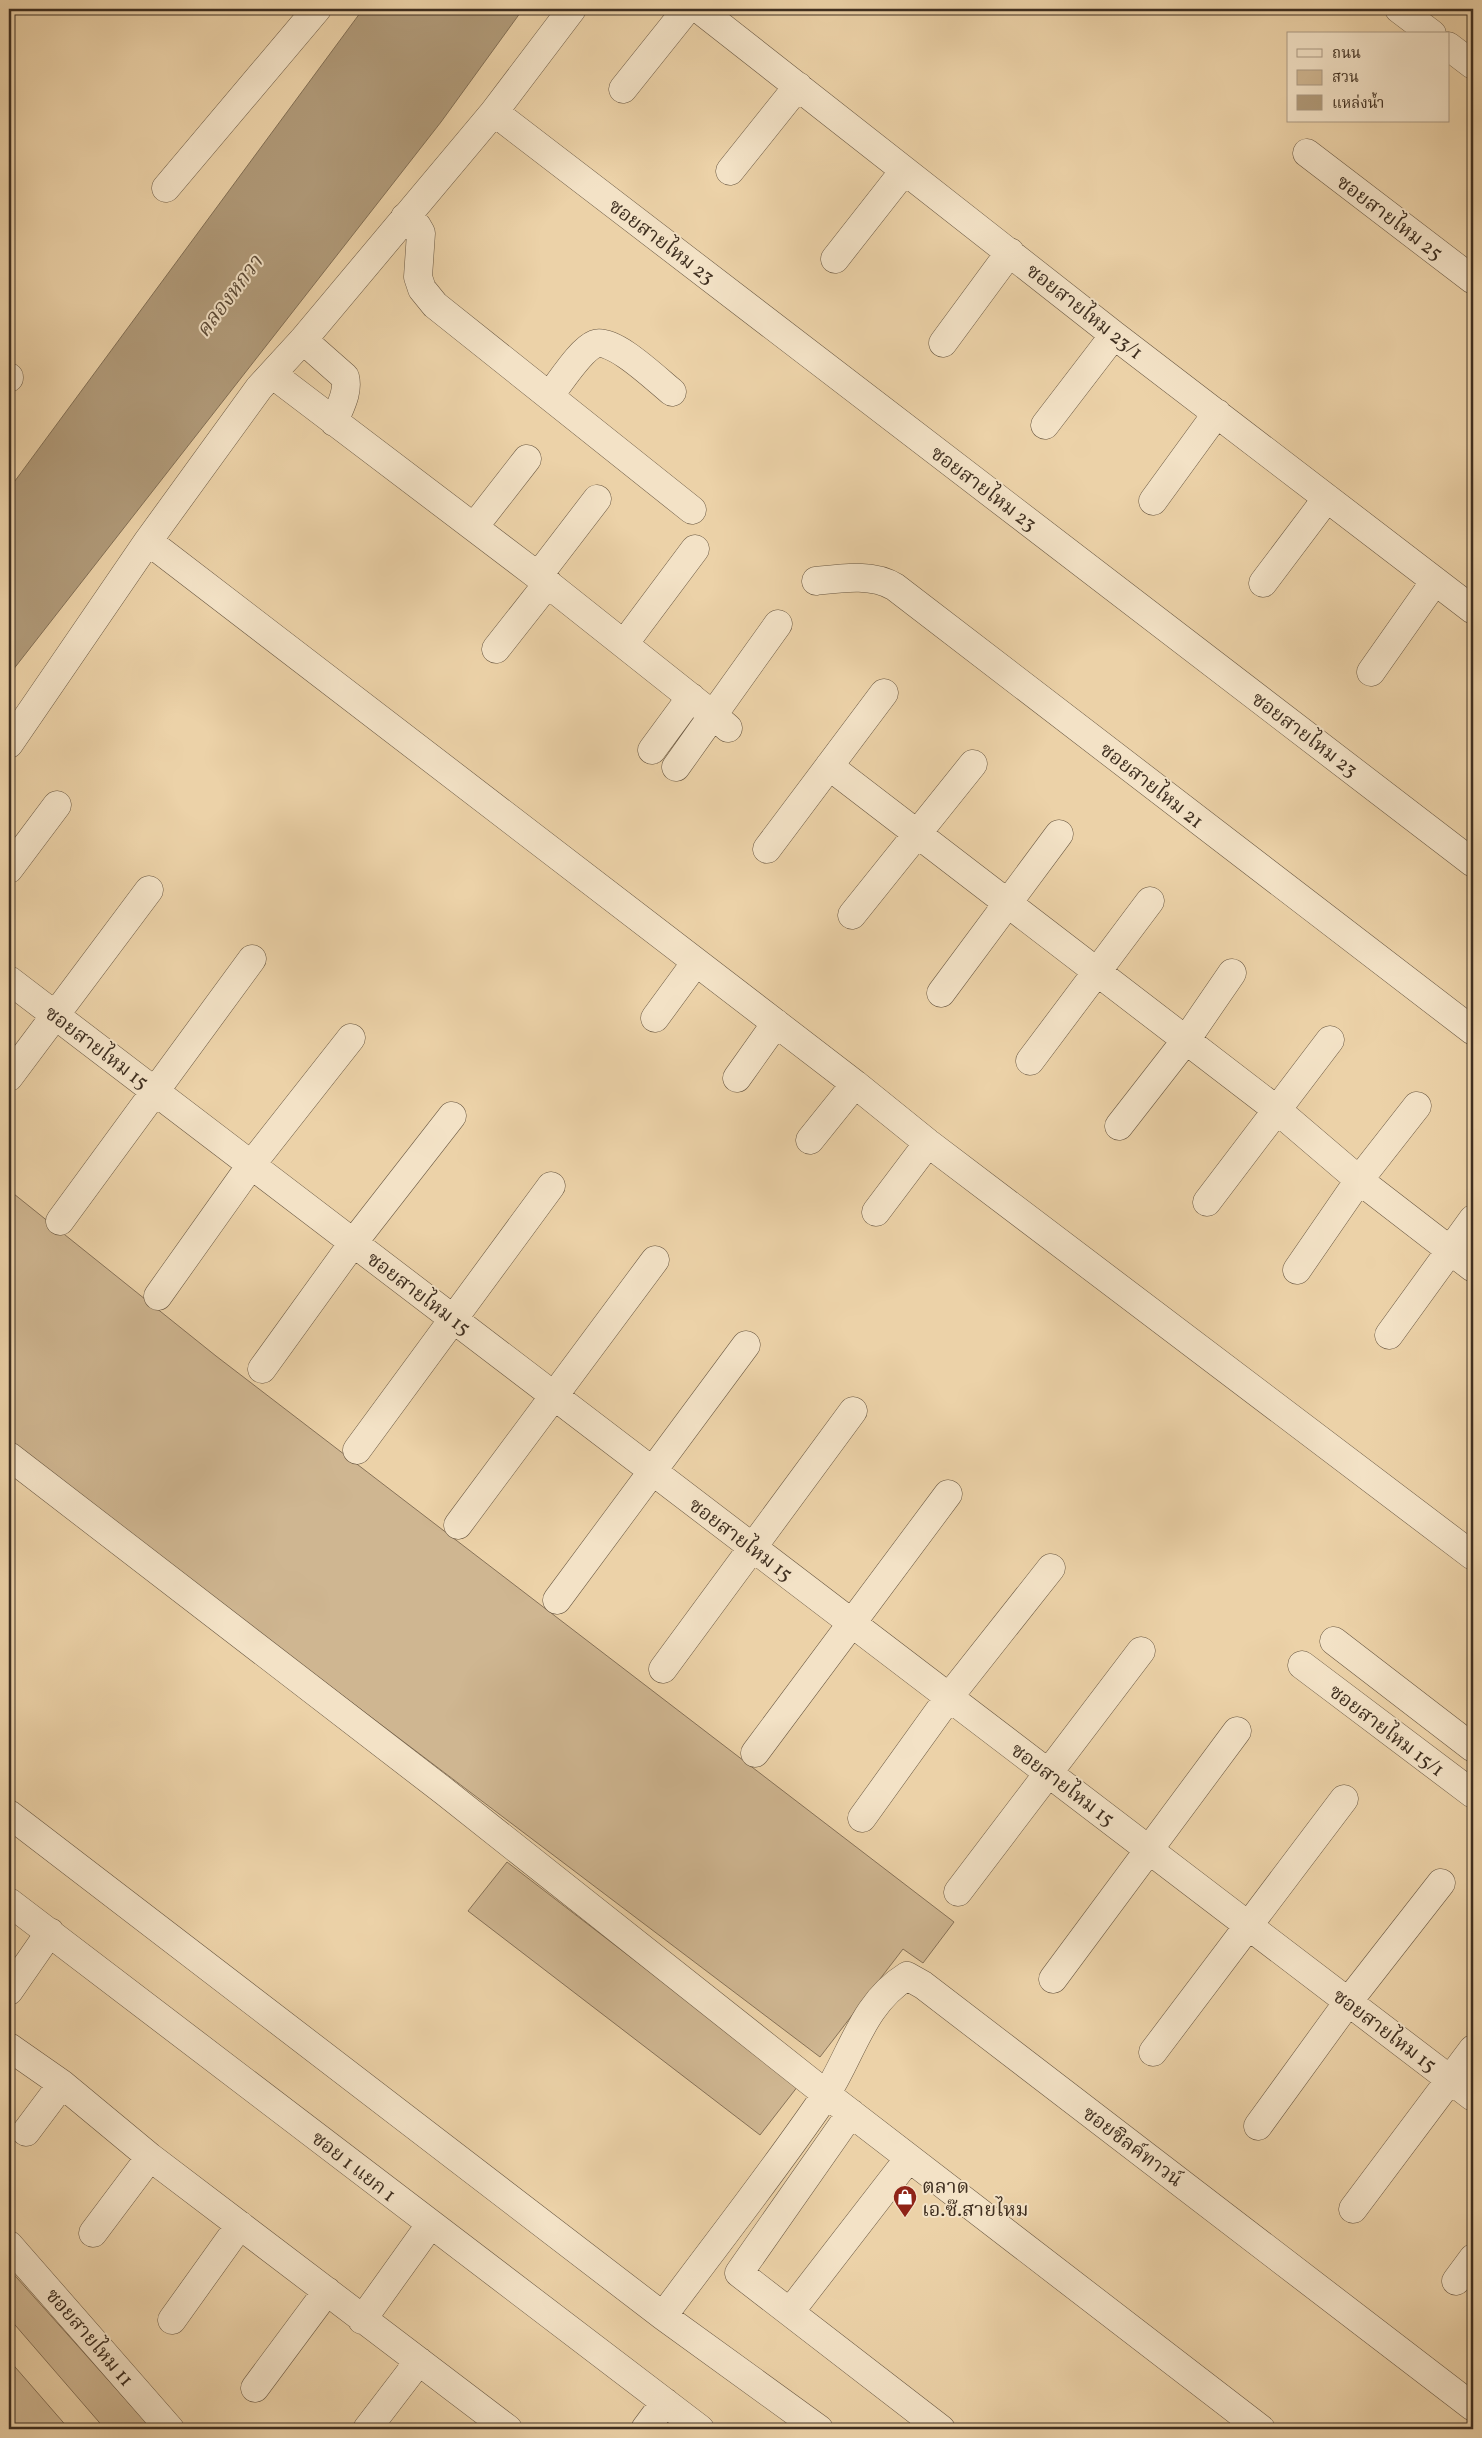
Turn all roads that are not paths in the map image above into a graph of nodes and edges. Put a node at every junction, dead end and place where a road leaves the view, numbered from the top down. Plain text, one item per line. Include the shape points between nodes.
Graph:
1 (316, 9) edge
2 (572, 9) edge
3 (687, 9) edge
4 (699, 9) edge
5 (1400, 9) edge
6 (1429, 32) edge
7 (1450, 48) edge
8 (1473, 65) edge
9 (798, 86) junction
10 (623, 89) dead end
11 (494, 112) junction
12 (1307, 153) dead end
13 (904, 170) junction
14 (730, 171) dead end
15 (166, 188) dead end
16 (405, 217) junction
17 (1010, 252) junction
18 (835, 259) dead end
19 (1473, 280) edge
20 (1114, 335) junction
21 (303, 340) junction
22 (943, 343) dead end
23 (272, 374) junction
24 (672, 392) dead end
25 (549, 396) junction
26 (1217, 413) junction
27 (334, 422) junction
28 (1045, 425) dead end
29 (528, 459) dead end
30 (1327, 498) junction
31 (597, 499) dead end
32 (1153, 502) dead end
33 (692, 510) dead end
34 (474, 526) junction
35 (148, 541) junction
36 (695, 549) dead end
37 (543, 580) junction
38 (816, 581) dead end
39 (1435, 581) junction
40 (1263, 583) dead end
41 (1473, 610) edge
42 (778, 624) dead end
43 (624, 644) junction
44 (496, 649) dead end
45 (1371, 672) dead end
46 (884, 693) dead end
47 (691, 697) junction
48 (720, 721) junction
49 (9, 744) edge
50 (652, 750) dead end
51 (972, 764) dead end
52 (829, 766) junction
53 (676, 767) dead end
54 (57, 805) dead end
55 (918, 834) junction
56 (1059, 834) dead end
57 (767, 849) dead end
58 (1473, 863) edge
59 (9, 869) edge
60 (149, 890) dead end
61 (1150, 901) dead end
62 (1009, 904) junction
63 (852, 915) dead end
64 (252, 959) dead end
65 (696, 962) junction
66 (1097, 972) junction
67 (1232, 972) dead end
68 (9, 980) edge
69 (942, 992) dead end
70 (55, 1015) junction
71 (655, 1018) dead end
72 (776, 1023) junction
73 (1473, 1031) edge
74 (351, 1038) dead end
75 (1186, 1040) junction
76 (1330, 1040) dead end
77 (1030, 1061) dead end
78 (9, 1077) edge
79 (737, 1078) dead end
80 (855, 1084) junction
81 (154, 1090) junction
82 (1417, 1106) dead end
83 (1277, 1110) junction
84 (452, 1116) dead end
85 (1119, 1126) dead end
86 (810, 1140) dead end
87 (928, 1143) junction
88 (251, 1165) junction
89 (1359, 1180) junction
90 (551, 1186) dead end
91 (1207, 1202) dead end
92 (876, 1212) dead end
93 (1473, 1219) edge
94 (60, 1221) dead end
95 (353, 1243) junction
96 (1450, 1250) junction
97 (654, 1260) dead end
98 (1473, 1268) edge
99 (1297, 1270) dead end
100 (158, 1296) dead end
101 (453, 1319) junction
102 (1389, 1336) dead end
103 (746, 1345) dead end
104 (262, 1369) dead end
105 (553, 1395) junction
106 (853, 1410) dead end
107 (357, 1450) dead end
108 (9, 1456) edge
109 (653, 1471) junction
110 (948, 1494) dead end
111 (458, 1524) dead end
112 (753, 1548) junction
113 (1473, 1556) edge
114 (1051, 1568) dead end
115 (557, 1600) dead end
116 (851, 1622) junction
117 (1334, 1641) dead end
118 (1142, 1651) dead end
119 (1302, 1665) dead end
120 (662, 1669) dead end
121 (949, 1697) junction
122 (1237, 1731) dead end
123 (1473, 1748) edge
124 (755, 1753) dead end
125 (1047, 1772) junction
126 (1473, 1794) edge
127 (1344, 1799) dead end
128 (9, 1814) edge
129 (862, 1818) dead end
130 (1148, 1849) junction
131 (1441, 1883) dead end
132 (958, 1892) dead end
133 (9, 1902) edge
134 (1248, 1926) junction
135 (50, 1932) junction
136 (1053, 1979) dead end
137 (9, 1991) edge
138 (1348, 2002) junction
139 (9, 2047) edge
140 (1473, 2049) edge
141 (1153, 2052) dead end
142 (1451, 2080) junction
143 (62, 2084) junction
144 (826, 2094) junction
145 (1473, 2097) edge
146 (851, 2113) junction
147 (1258, 2126) dead end
148 (26, 2132) dead end
149 (150, 2157) junction
150 (909, 2158) junction
151 (1353, 2209) dead end
152 (240, 2224) junction
153 (430, 2225) junction
154 (93, 2233) dead end
155 (9, 2245) edge
156 (1473, 2258) edge
157 (1456, 2281) dead end
158 (327, 2291) junction
159 (790, 2312) junction
160 (663, 2316) junction
161 (172, 2320) dead end
162 (362, 2320) junction
163 (418, 2361) junction
164 (255, 2388) dead end
165 (665, 2402) junction
166 (1473, 2407) edge
167 (935, 2427) edge
168 (170, 2429) edge
169 (367, 2429) edge
170 (506, 2429) edge
171 (645, 2429) edge
172 (700, 2429) edge
173 (819, 2429) edge
174 (1261, 2429) edge

1 - 15 street
2 - 11 street
3 - 10 street
4 - 9 street, ซอยสายไหม 23/1
5 - 6 street
7 - 8 street
9 - 13 street, ซอยสายไหม 23/1
9 - 14 street
11 - 16 street
11 - 58 street, ซอยสายไหม 23
12 - 19 street, ซอยสายไหม 25
13 - 17 street, ซอยสายไหม 23/1
13 - 18 street
16 - 21 street
16 - 25 street via 421,233 418,277 422,289
17 - 20 street, ซอยสายไหม 23/1
17 - 22 street
20 - 26 street, ซอยสายไหม 23/1
20 - 28 street
21 - 23 street
21 - 27 street via 346,377 345,394
23 - 27 street
23 - 35 street
24 - 25 street via 619,350 607,344 596,344 584,352
25 - 33 street
26 - 30 street, ซอยสายไหม 23/1
26 - 32 street
27 - 34 street
29 - 34 street
30 - 39 street, ซอยสายไหม 23/1
30 - 40 street
31 - 37 street
34 - 37 street
35 - 49 street
35 - 65 street
36 - 43 street
37 - 43 street
37 - 44 street
38 - 73 street, ซอยสายไหม 21 via 863,578 895,587
39 - 41 street, ซอยสายไหม 23/1
39 - 45 street
42 - 48 street
43 - 47 street
46 - 52 street
47 - 48 street
47 - 50 street
48 - 53 street
51 - 55 street
52 - 55 street
52 - 57 street
54 - 59 street
55 - 62 street
55 - 63 street
56 - 62 street
60 - 70 street
61 - 66 street
62 - 66 street
62 - 69 street
64 - 81 street
65 - 71 street
65 - 72 street
66 - 75 street
66 - 77 street
67 - 75 street
68 - 70 street, ซอยสายไหม 15
70 - 78 street
70 - 81 street, ซอยสายไหม 15
72 - 79 street
72 - 80 street
74 - 88 street
75 - 83 street
75 - 85 street
76 - 83 street
80 - 86 street
80 - 87 street
81 - 88 street, ซอยสายไหม 15
81 - 94 street
82 - 89 street
83 - 89 street
83 - 91 street
84 - 95 street
87 - 92 street
87 - 113 street
88 - 95 street, ซอยสายไหม 15
88 - 100 street
89 - 96 street
89 - 99 street
90 - 101 street
93 - 96 street
95 - 101 street, ซอยสายไหม 15
95 - 104 street
96 - 98 street
96 - 102 street
97 - 105 street
101 - 105 street, ซอยสายไหม 15
101 - 107 street
103 - 109 street
105 - 109 street, ซอยสายไหม 15
105 - 111 street
106 - 112 street
108 - 144 street via 445,1792
109 - 112 street, ซอยสายไหม 15
109 - 115 street
110 - 116 street
112 - 116 street, ซอยสายไหม 15
112 - 120 street
114 - 121 street
116 - 121 street, ซอยสายไหม 15
116 - 124 street
117 - 123 street, ซอยสายไหม 15/1
118 - 125 street
119 - 126 street, ซอยสายไหม 15/1
121 - 125 street, ซอยสายไหม 15
121 - 129 street
122 - 130 street
125 - 130 street, ซอยสายไหม 15
125 - 132 street
127 - 134 street
128 - 160 street
130 - 134 street, ซอยสายไหม 15
130 - 136 street
131 - 138 street
133 - 135 street, ซอย 1 แยก 1
134 - 138 street, ซอยสายไหม 15
134 - 141 street
135 - 137 street
135 - 153 street, ซอย 1 แยก 1
138 - 142 street, ซอยสายไหม 15
138 - 147 street
139 - 143 street
140 - 142 street
142 - 145 street, ซอยสายไหม 15
142 - 151 street
143 - 148 street
143 - 149 street
144 - 146 street
144 - 160 street
144 - 166 street, ซอยซิลค์ทาวน์ via 860,2028 891,1986 907,1976 923,1985
146 - 150 street
146 - 159 street via 739,2273
149 - 152 street
149 - 154 street
150 - 159 street
150 - 174 street
152 - 158 street
152 - 161 street
153 - 162 street
153 - 165 street, ซอย 1 แยก 1
155 - 168 street, ซอยสายไหม 11
156 - 157 street
158 - 162 street
158 - 164 street
159 - 167 street
160 - 173 street
162 - 163 street
163 - 169 street
163 - 170 street
165 - 171 street
165 - 172 street, ซอย 1 แยก 1

